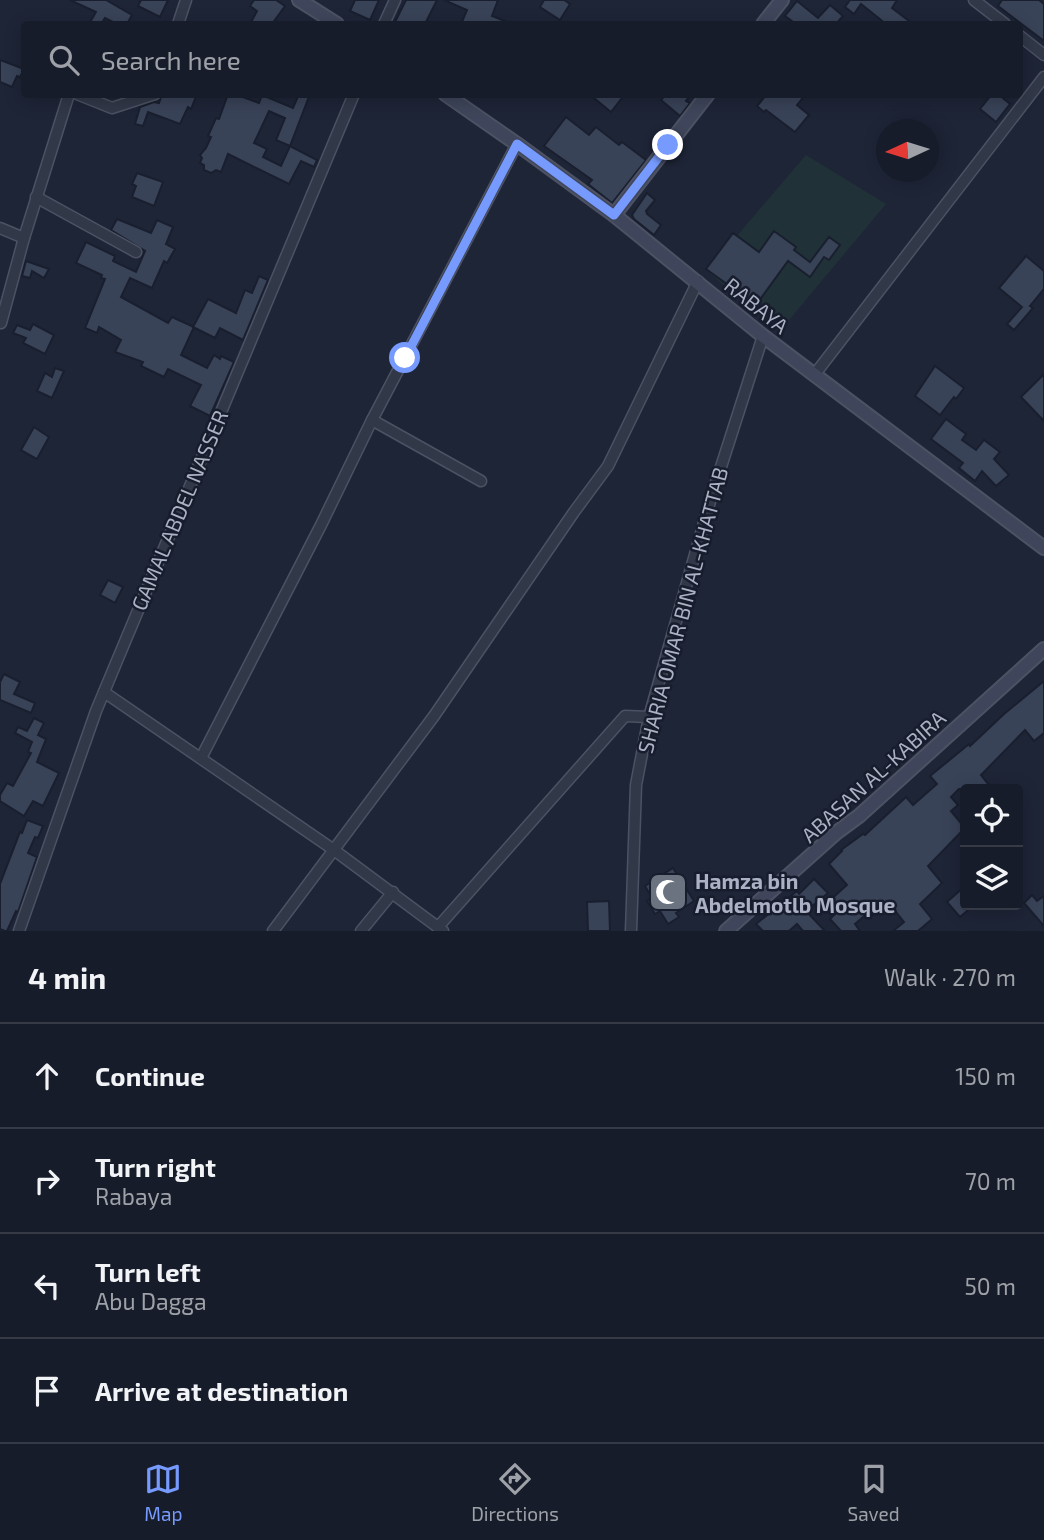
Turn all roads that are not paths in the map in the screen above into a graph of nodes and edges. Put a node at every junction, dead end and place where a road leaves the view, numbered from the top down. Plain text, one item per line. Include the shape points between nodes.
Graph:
1 (186, 0) edge
2 (299, 0) edge
3 (395, 0) edge
4 (782, 0) edge
5 (974, 0) edge
6 (179, 21) edge
7 (332, 21) edge
8 (385, 21) edge
9 (765, 21) edge
10 (1001, 21) edge
11 (1023, 38) edge
12 (1044, 55) edge
13 (1044, 77) edge
14 (68, 98) edge
15 (87, 98) edge
16 (143, 98) edge
17 (352, 98) edge
18 (451, 98) edge
19 (705, 98) edge
20 (517, 144) junction
21 (36, 197) junction
22 (614, 215) junction
23 (0, 228) edge
24 (24, 238) junction
25 (136, 252) dead end
26 (698, 281) junction
27 (1, 323) edge
28 (763, 336) junction
29 (814, 374) junction
30 (372, 420) junction
31 (481, 481) dead end
32 (1044, 548) edge
33 (1044, 649) edge
34 (103, 692) junction
35 (649, 717) junction
36 (201, 758) junction
37 (334, 850) junction
38 (393, 892) junction
39 (441, 929) edge
40 (19, 931) edge
41 (273, 931) edge
42 (361, 931) edge
43 (631, 931) edge
44 (726, 931) edge

1 - 6 street
2 - 7 street
3 - 8 street
4 - 9 street
5 - 10 street
11 - 12 street
13 - 29 street
14 - 21 street
15 - 16 street via 112,108
17 - 34 street, GAMAL ABDEL NASSER
18 - 20 street, RABAYA
19 - 22 street
20 - 22 street, RABAYA
20 - 30 street
21 - 24 street
21 - 25 street
22 - 26 street, RABAYA
23 - 24 street
24 - 27 street
26 - 28 street, RABAYA
26 - 37 street via 608,466 434,716
28 - 29 street, RABAYA
28 - 35 street, SHARIA OMAR BIN AL-KHATTAB
29 - 32 street, RABAYA
30 - 31 street
30 - 36 street
33 - 44 street, ABASAN AL-KABIRA
34 - 36 street
34 - 40 street, GAMAL ABDEL NASSER
35 - 39 street via 625,716
35 - 43 street, SHARIA OMAR BIN AL-KHATTAB via 636,785
36 - 37 street
37 - 38 street
37 - 41 street
38 - 39 street
38 - 42 street

